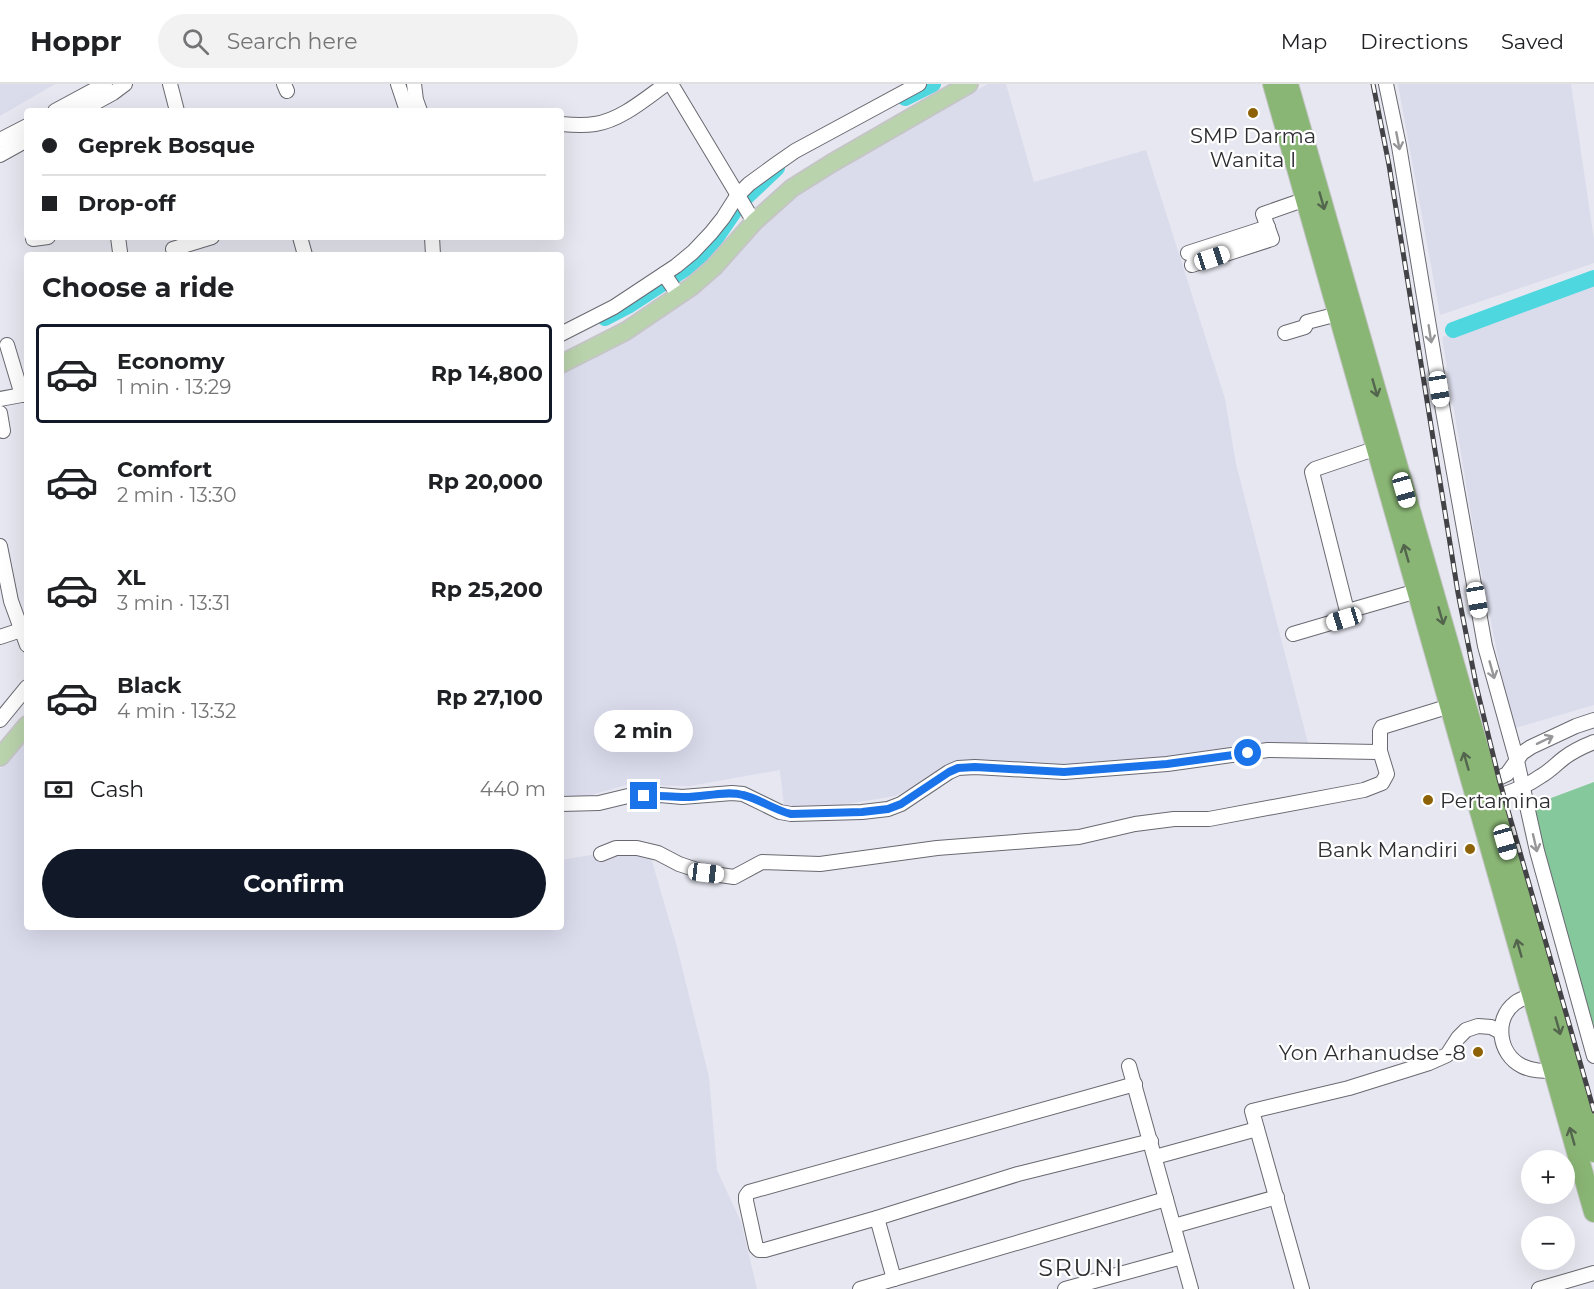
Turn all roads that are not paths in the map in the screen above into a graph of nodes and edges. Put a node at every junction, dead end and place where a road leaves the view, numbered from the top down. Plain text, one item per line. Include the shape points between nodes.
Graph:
1 (105, 84) edge
2 (170, 84) edge
3 (399, 84) edge
4 (414, 84) edge
5 (666, 84) edge
6 (671, 84) edge
7 (919, 84) edge
8 (969, 84) edge
9 (1273, 84) edge
10 (1288, 84) edge
11 (1386, 84) edge
12 (124, 85) edge
13 (61, 108) edge
14 (85, 108) edge
15 (176, 108) edge
16 (406, 108) edge
17 (419, 108) edge
18 (564, 124) edge
19 (24, 128) edge
20 (0, 141) edge
21 (24, 142) edge
22 (0, 155) edge
23 (738, 198) junction
24 (1306, 199) junction
25 (751, 218) junction
26 (118, 240) edge
27 (202, 240) edge
28 (173, 249) dead end
29 (120, 252) dead end
30 (1190, 259) dead end
31 (665, 275) junction
32 (678, 293) junction
33 (1338, 314) junction
34 (564, 332) edge
35 (1285, 333) dead end
36 (7, 345) dead end
37 (564, 362) edge
38 (24, 395) edge
39 (0, 399) edge
40 (0, 413) edge
41 (3, 431) dead end
42 (1377, 448) junction
43 (0, 546) edge
44 (1417, 591) junction
45 (1348, 610) junction
46 (21, 630) junction
47 (1293, 634) dead end
48 (0, 638) edge
49 (24, 638) edge
50 (24, 691) edge
51 (1450, 706) junction
52 (0, 720) edge
53 (1594, 720) edge
54 (24, 728) edge
55 (1594, 742) edge
56 (1380, 751) junction
57 (0, 757) edge
58 (1517, 761) junction
59 (1522, 786) junction
60 (1483, 793) junction
61 (564, 804) edge
62 (601, 854) dead end
63 (1532, 995) junction
64 (1501, 1032) junction
65 (1594, 1056) edge
66 (1130, 1066) dead end
67 (1554, 1071) junction
68 (1135, 1084) junction
69 (1257, 1129) junction
70 (1151, 1141) junction
71 (1594, 1152) edge
72 (1155, 1156) junction
73 (1277, 1197) junction
74 (1166, 1199) junction
75 (1594, 1212) edge
76 (877, 1218) junction
77 (1174, 1226) junction
78 (1182, 1257) junction
79 (1594, 1273) edge
80 (894, 1279) junction
81 (860, 1289) edge
82 (1065, 1289) edge
83 (1191, 1289) edge
84 (1302, 1289) edge
85 (1539, 1289) edge

1 - 13 street
2 - 15 street
3 - 16 street
4 - 17 street
5 - 18 street via 609,120 582,126
6 - 23 street
7 - 23 street via 795,151 754,180
8 - 25 main road via 822,169
9 - 24 highway
10 -> 60 highway
11 -> 58 street via 1400,146 1485,646
12 - 14 street
19 - 20 street
21 - 22 street
23 - 25 street
23 - 31 street via 693,252
24 - 30 street via 1263,214 1272,239
24 - 33 highway
25 - 32 main road via 714,267 691,288
26 - 29 street
27 - 28 street
31 - 32 street
31 - 34 street
32 - 37 main road via 626,331
33 - 35 street
33 - 42 highway
36 - 38 street
38 - 39 street
40 - 41 street
44 -> 42 highway
42 - 45 street via 1312,472
43 - 46 street
44 - 45 street
44 - 51 highway
45 - 47 street via 1344,619
46 - 48 street
46 - 49 street
50 - 52 street
51 - 56 street via 1382,727
60 -> 51 highway
58 -> 53 street via 1531,747
54 - 57 main road
55 - 59 street
56 - 61 street via 1268,750 1167,764 1064,772 958,768 901,804 862,812 791,814 743,794 628,796 599,803
56 - 62 street via 1386,774 1382,783 1364,790 1209,819 1135,824 1079,837 937,848 820,864 762,862 734,877 706,873 637,848 616,848
58 - 59 street
58 - 60 street
59 - 60 street
59 -> 65 street
63 -> 60 highway
60 -> 71 highway
63 - 64 street via 1515,1003 1504,1016
63 - 67 highway
64 - 67 street via 1506,1051 1520,1065
64 - 69 street via 1478,1026 1466,1030 1447,1055 1429,1064 1252,1111
66 - 68 street
75 -> 67 highway
68 - 70 street
68 - 76 street via 749,1192 746,1196 759,1250
69 - 72 street
69 - 73 street
70 - 72 street
70 - 76 street via 1018,1174
72 - 74 street
73 - 77 street
73 - 84 street
74 - 77 street
74 - 80 street
76 - 80 street
77 - 78 street
78 - 82 street
78 - 83 street
79 - 85 street
80 - 81 street

